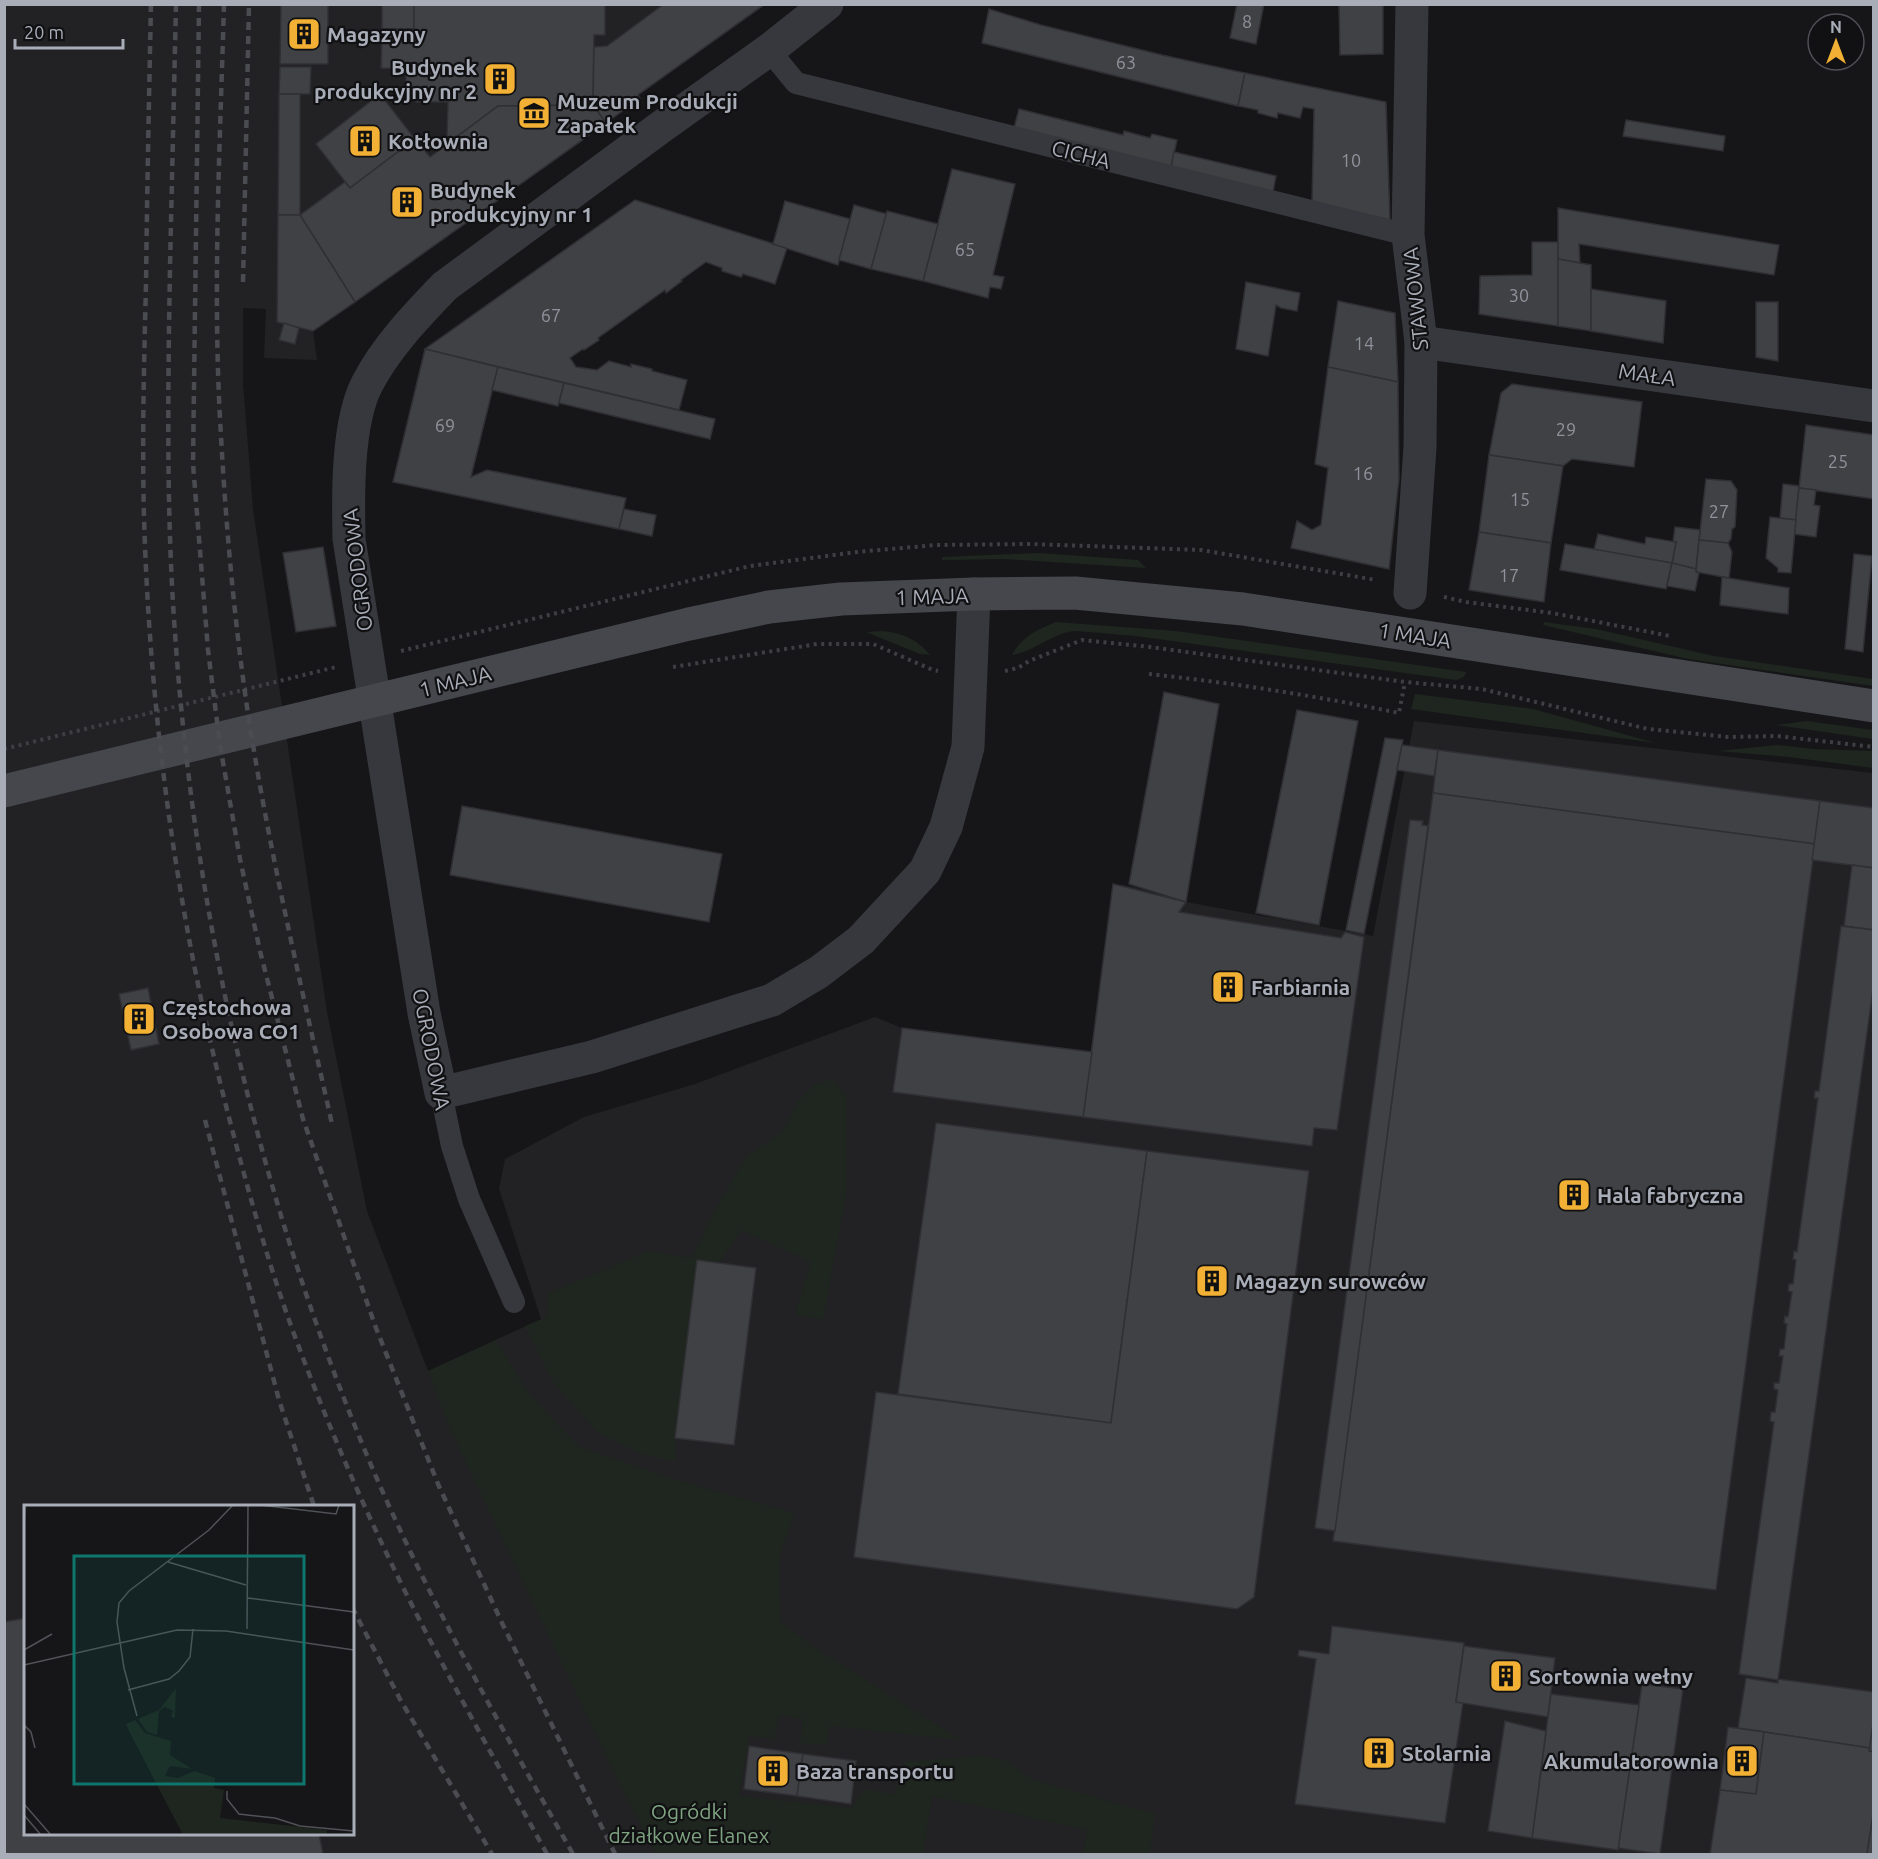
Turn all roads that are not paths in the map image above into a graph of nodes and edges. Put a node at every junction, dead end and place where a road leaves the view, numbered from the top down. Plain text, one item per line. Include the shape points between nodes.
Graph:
1 (827, 4) edge
2 (1412, 4) edge
3 (769, 50) junction
4 (1408, 235) junction
5 (1421, 342) junction
6 (1874, 406) edge
7 (1411, 591) road end
8 (974, 594) junction
9 (1874, 706) edge
10 (4, 791) edge
11 (441, 1093) junction
12 (514, 1302) dead end

1 - 3 street, OGRODOWA
2 - 4 street, STAWOWA
3 - 4 lane, CICHA via 796,83
3 - 11 street, OGRODOWA via 445,286 391,349 367,384 358,408 348,487 349,539 418,979
4 - 5 street, STAWOWA
5 - 6 street, MAŁA
5 - 7 street, STAWOWA via 1420,447
8 - 9 main road, 1 MAJA via 1075,593 1243,609
8 - 10 main road, 1 MAJA via 841,599 770,607
8 - 11 street via 968,747 946,827 925,871 861,940 819,972 772,1000 592,1057
11 - 12 lane, OGRODOWA via 469,1199

